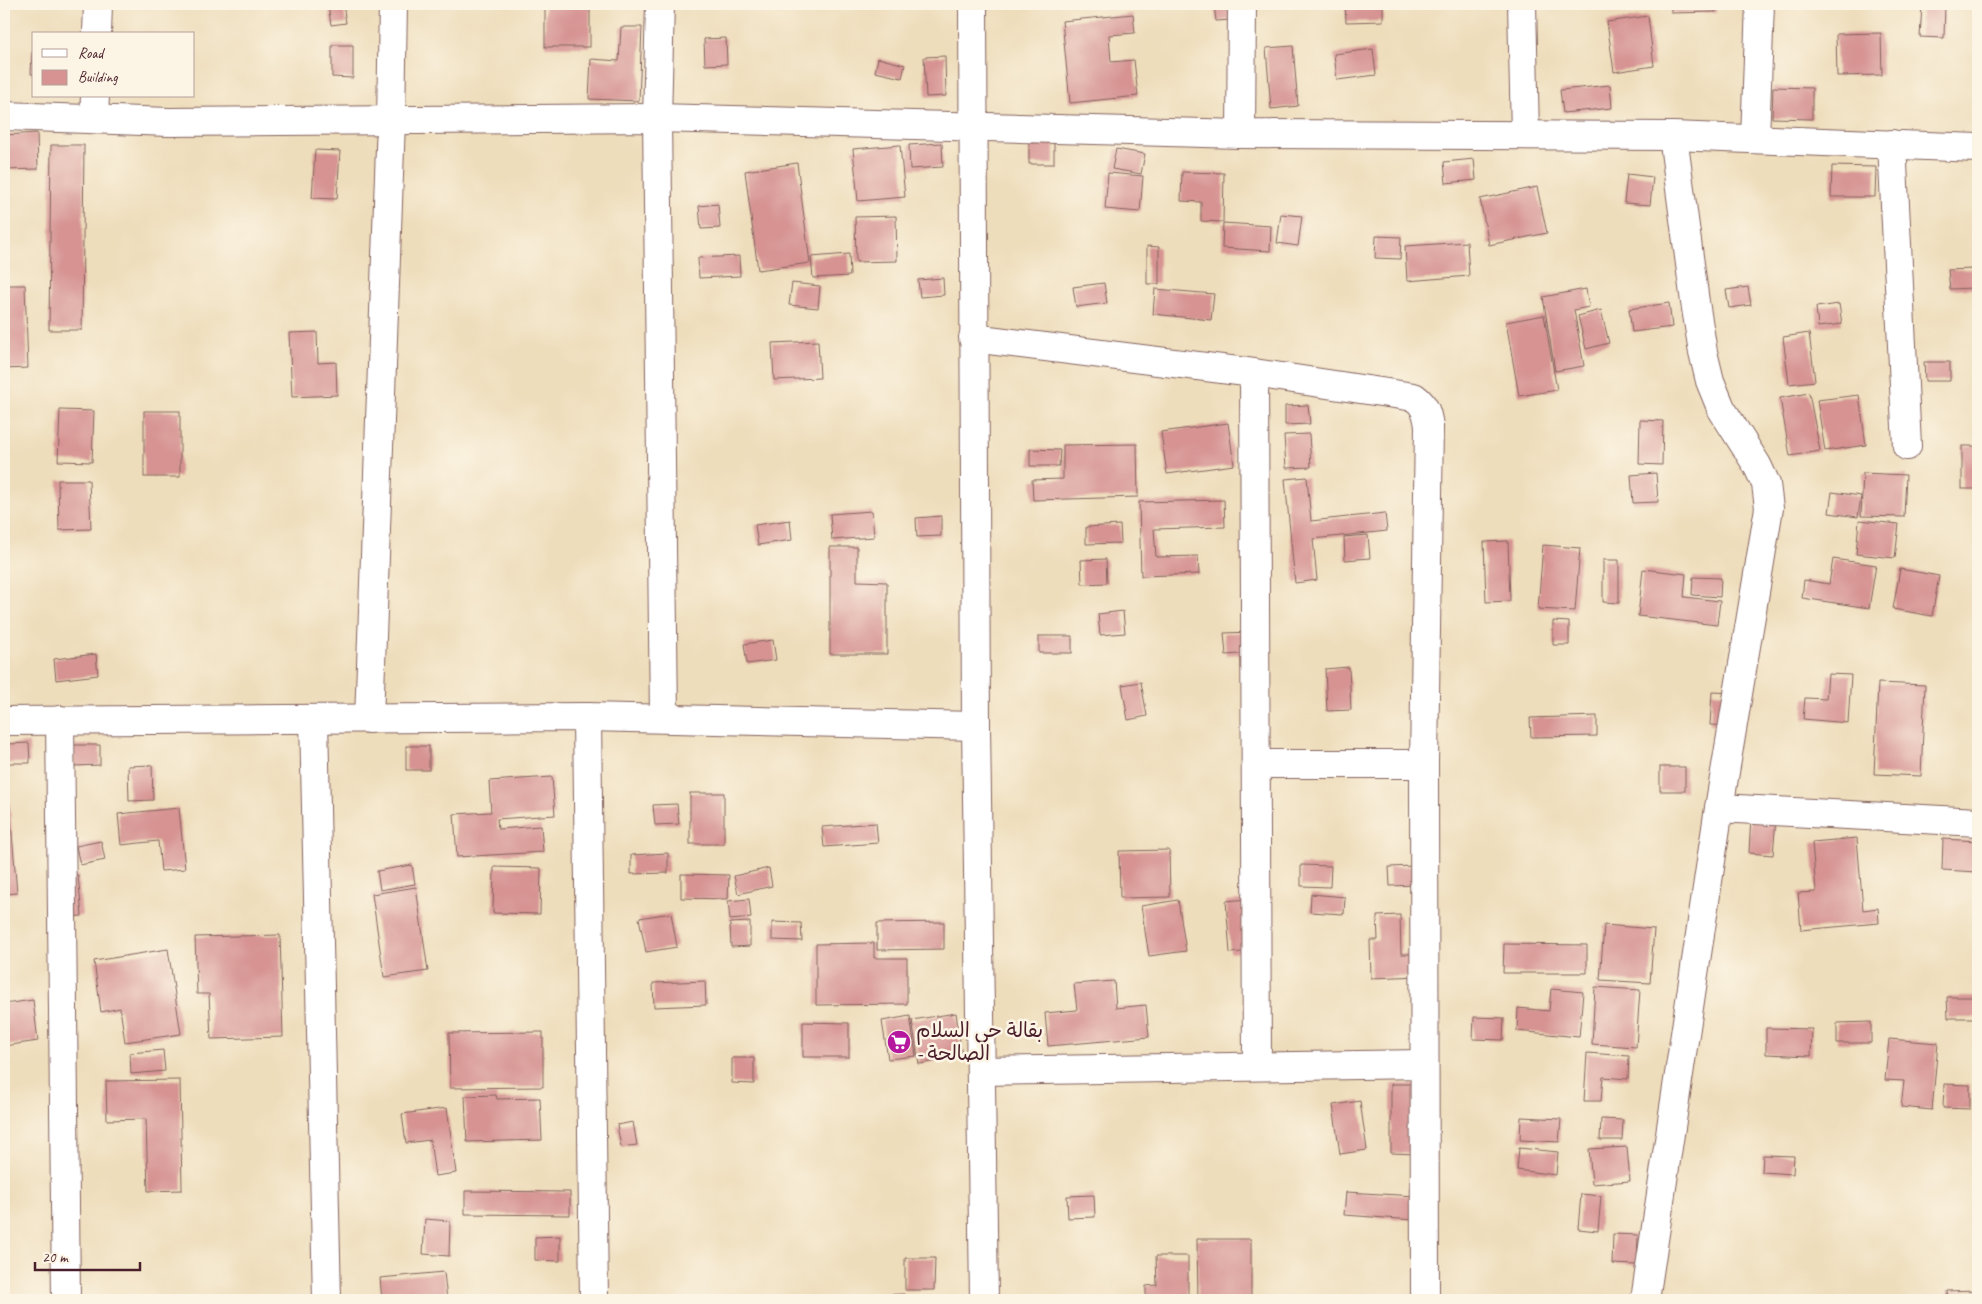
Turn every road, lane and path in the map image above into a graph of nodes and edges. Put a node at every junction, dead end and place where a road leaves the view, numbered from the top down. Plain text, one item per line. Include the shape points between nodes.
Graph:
1 (98, 4) edge
2 (393, 4) edge
3 (660, 4) edge
4 (973, 4) edge
5 (1242, 4) edge
6 (1522, 4) edge
7 (1760, 4) edge
8 (97, 32) edge
9 (95, 108) edge
10 (4, 116) edge
11 (657, 118) junction
12 (391, 121) junction
13 (972, 127) junction
14 (1241, 134) junction
15 (1525, 134) junction
16 (1673, 136) junction
17 (1755, 139) junction
18 (1892, 144) junction
19 (1978, 148) edge
20 (973, 338) junction
21 (1254, 373) junction
22 (1907, 446) dead end
23 (587, 717) junction
24 (664, 718) junction
25 (314, 719) junction
26 (369, 719) junction
27 (60, 720) junction
28 (4, 721) edge
29 (976, 726) junction
30 (1257, 764) junction
31 (1424, 764) junction
32 (1719, 808) junction
33 (1978, 822) edge
34 (1423, 1064) junction
35 (1257, 1066) junction
36 (982, 1071) junction
37 (66, 1300) edge
38 (327, 1300) edge
39 (594, 1300) edge
40 (984, 1300) edge
41 (1425, 1300) edge
42 (1645, 1300) edge

1 - 8 street
2 - 12 street
3 - 11 street
4 - 13 street
5 - 14 street
6 - 15 street
7 - 17 street
9 - 10 street
9 - 12 street via 168,122
11 - 12 street
11 - 13 street
11 - 24 street
12 - 26 street
13 - 14 street
13 - 20 street
14 - 15 street
15 - 16 street
16 - 17 street
16 - 32 street via 1705,362 1721,408 1766,484 1769,508
17 - 18 street
18 - 19 street
18 - 22 street
20 - 21 street
20 - 29 street
21 - 30 street
21 - 31 street via 1414,397 1427,413
23 - 24 street
23 - 26 street
23 - 39 street
24 - 29 street
25 - 26 street
25 - 27 street
25 - 38 street
27 - 28 street
27 - 37 street
29 - 36 street
30 - 31 street
30 - 35 street
31 - 34 street
32 - 33 street
32 - 42 street
34 - 35 street
34 - 41 street
35 - 36 street
36 - 40 street

